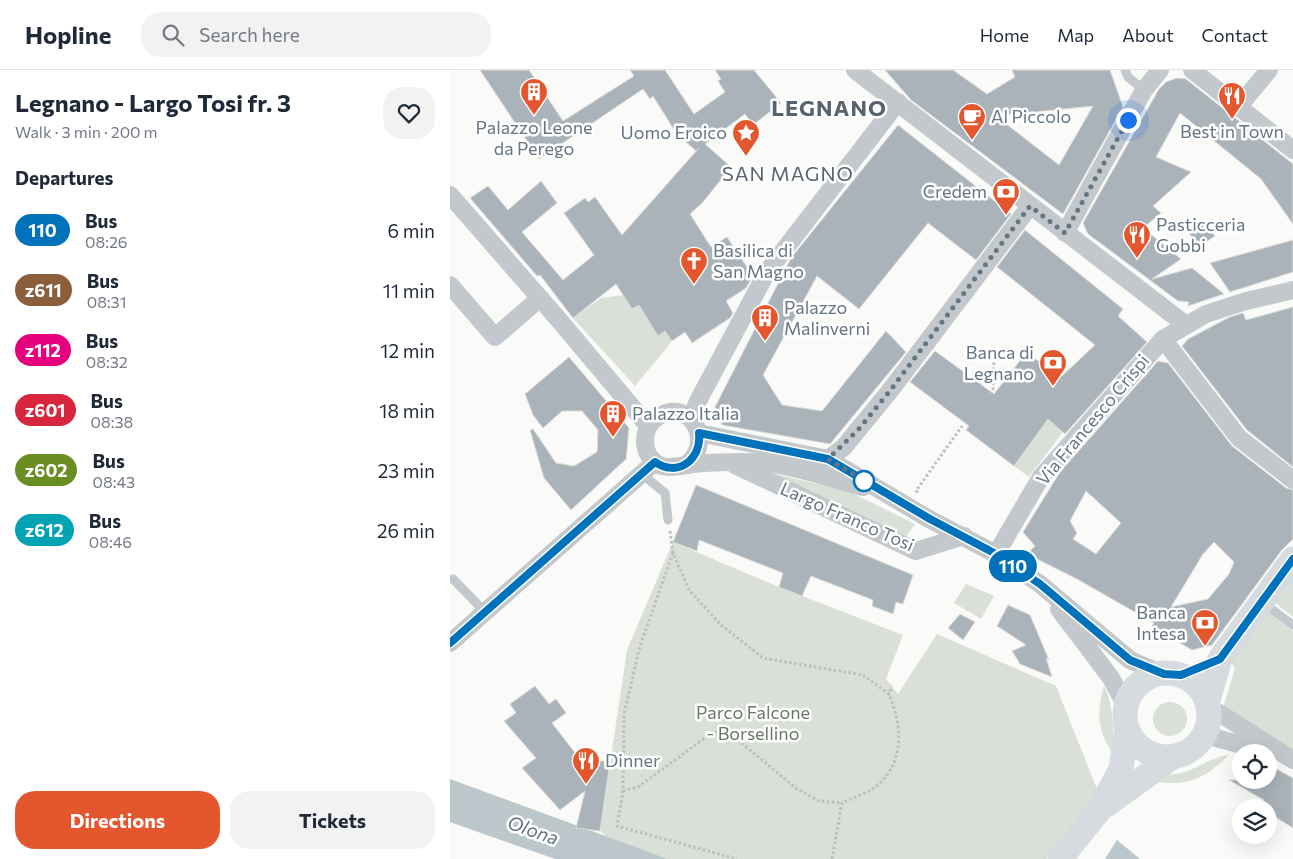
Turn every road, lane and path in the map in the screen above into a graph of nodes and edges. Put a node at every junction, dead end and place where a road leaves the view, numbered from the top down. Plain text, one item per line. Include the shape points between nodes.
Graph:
1 (855, 70) edge
2 (1125, 70) edge
3 (1160, 70) edge
4 (1192, 70) edge
5 (1269, 70) edge
6 (1144, 90) junction
7 (903, 106) junction
8 (1239, 106) junction
9 (1293, 150) edge
10 (450, 196) edge
11 (1030, 206) junction
12 (1065, 233) junction
13 (450, 285) edge
14 (1293, 290) edge
15 (540, 298) junction
16 (1186, 325) junction
17 (1163, 340) junction
18 (994, 360) dead end
19 (990, 394) dead end
20 (648, 426) junction
21 (695, 426) junction
22 (962, 426) dead end
23 (828, 459) junction
24 (655, 462) junction
25 (733, 464) junction
26 (686, 465) junction
27 (642, 474) junction
28 (1293, 480) edge
29 (916, 491) dead end
30 (883, 492) junction
31 (668, 520) joint
32 (964, 536) junction
33 (673, 553) junction
34 (996, 554) junction
35 (1293, 559) edge
36 (453, 579) dead end
37 (1040, 584) junction
38 (1262, 602) junction
39 (485, 612) junction
40 (1293, 625) edge
41 (450, 642) edge
42 (1220, 659) junction
43 (1172, 675) junction
44 (892, 686) dead end
45 (888, 694) junction
46 (1208, 704) junction
47 (1126, 717) junction
48 (1205, 734) junction
49 (1238, 744) edge
50 (1277, 756) edge
51 (1171, 758) junction
52 (1293, 760) edge
53 (623, 791) junction
54 (842, 803) junction
55 (1098, 812) junction
56 (736, 859) edge
57 (832, 859) edge
58 (1060, 859) edge

1 - 7 street
2 - 6 lane via 1128,77
3 - 6 street
4 - 8 street
5 - 8 street
6 - 12 street
7 - 11 street
7 - 21 street via 767,272 698,401
8 - 9 street
10 - 15 street
11 - 12 street
11 - 23 street via 858,430
12 - 16 street
13 - 15 street via 495,337
14 - 16 street, Via Francesco Crispi via 1222,308
15 - 20 street
16 - 17 street, Via Francesco Crispi
17 - 28 street via 1239,438
17 - 34 street, Via Francesco Crispi via 1042,477
18 - 19 path
20 - 21 street, Largo Franco Tosi via 668,413 676,413
20 - 24 street via 644,441
21 - 23 street, Largo Franco Tosi
21 - 26 street via 698,451
22 - 29 path
23 - 30 street, Largo Franco Tosi
24 - 26 street, Largo Franco Tosi via 668,468
24 - 27 street
25 - 26 street, Largo Franco Tosi
25 - 30 street, Largo Franco Tosi via 767,463
25 - 32 street, Largo Franco Tosi via 916,551
27 - 31 lane via 665,493
27 - 39 street
30 - 32 street, Largo Franco Tosi
31 - 33 path
32 - 34 street, Largo Franco Tosi
33 - 45 path via 689,590 721,625 763,658 863,675
33 - 53 path via 640,646 624,714
34 - 37 street, Largo Franco Tosi
35 - 38 street
36 - 39 lane
37 - 43 street, Largo Franco Tosi via 1130,660
37 - 47 street, Largo Franco Tosi via 1111,678
38 - 40 lane
38 - 42 street
39 - 41 street
42 - 43 street
42 - 46 street
43 - 46 street via 1192,681
43 - 47 street via 1146,679 1137,686
44 - 45 path
45 - 54 path via 897,713 900,744 892,768 874,788
46 - 48 street via 1210,716
46 - 52 street
47 - 51 street via 1133,740 1156,756
47 - 55 street via 1121,769
48 - 49 street
48 - 51 street via 1191,750
50 - 52 street
51 - 55 street
53 - 54 path via 638,787 713,732 733,736 797,790 819,801
53 - 56 path via 617,826
54 - 57 path
55 - 58 street

